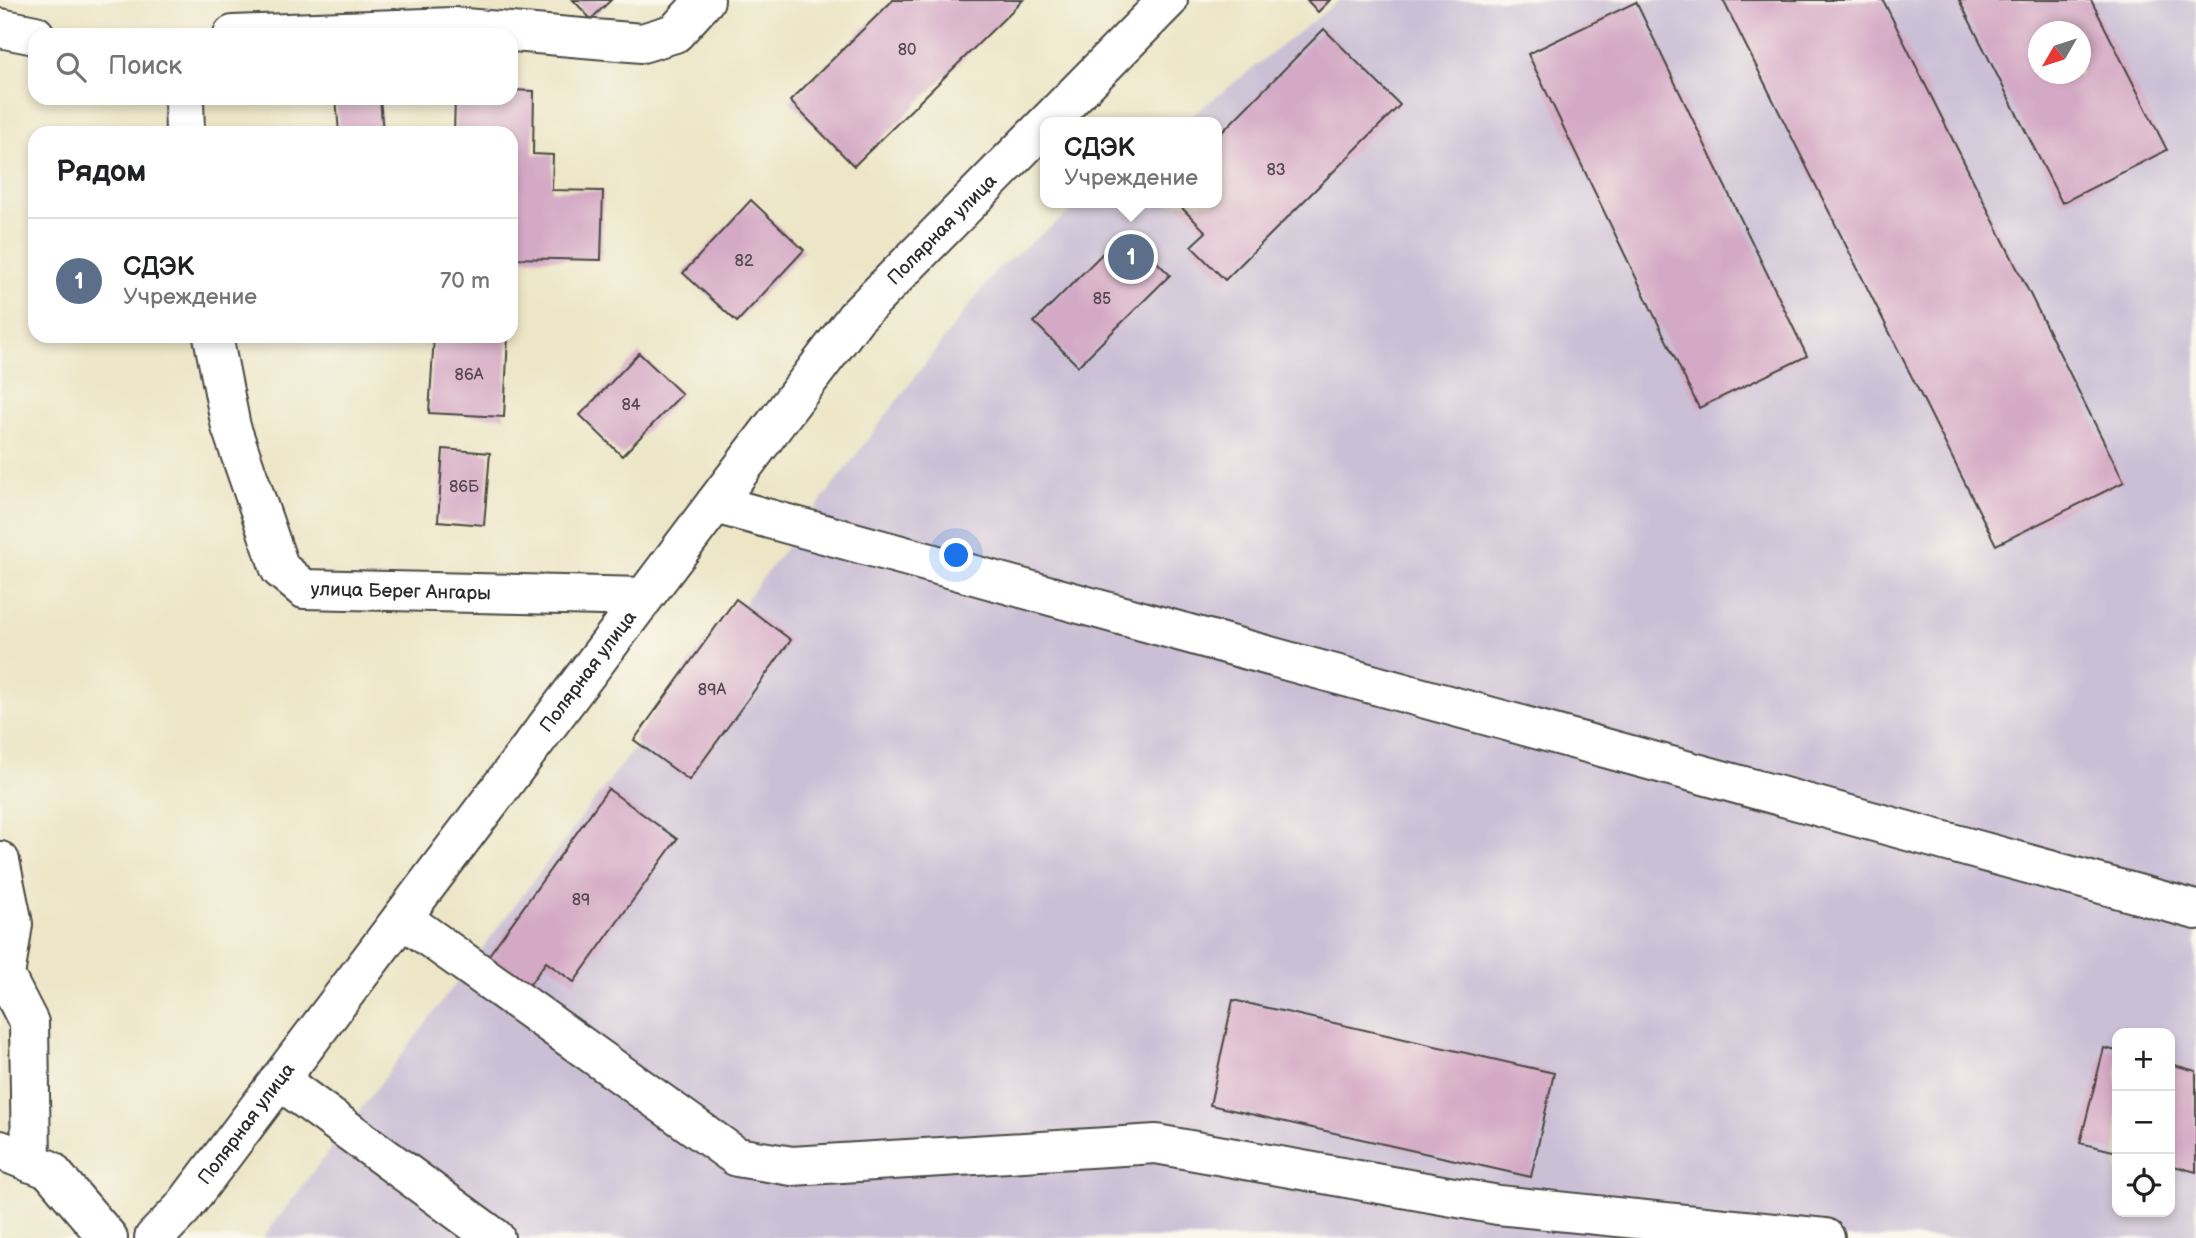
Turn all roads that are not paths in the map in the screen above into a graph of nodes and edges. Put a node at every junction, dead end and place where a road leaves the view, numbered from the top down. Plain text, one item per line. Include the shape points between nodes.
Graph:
1 (705, 0) edge
2 (1161, 2) edge
3 (0, 28) edge
4 (426, 28) edge
5 (465, 28) edge
6 (518, 33) edge
7 (28, 34) edge
8 (184, 105) edge
9 (1053, 117) edge
10 (185, 126) edge
11 (1040, 130) edge
12 (214, 343) edge
13 (715, 504) junction
14 (644, 597) junction
15 (0, 861) edge
16 (2196, 910) edge
17 (402, 918) junction
18 (279, 1080) junction
19 (16, 1157) edge
20 (184, 1223) edge
21 (108, 1238) edge
22 (154, 1238) edge
23 (495, 1238) edge
24 (1825, 1238) edge

1 - 6 main road via 675,33 642,43
2 - 9 main road, Полярная улица
3 - 7 main road
4 - 5 main road
8 - 10 main road
11 - 13 main road, Полярная улица via 856,317
12 - 14 main road, улица Берег Ангары via 231,427 281,569 304,589
13 - 14 main road, Полярная улица
13 - 16 main road
14 - 17 main road, Полярная улица
15 - 19 main road via 13,924 5,976 29,1023
17 - 18 main road, Полярная улица
17 - 24 main road via 737,1157 792,1166 1156,1144 1498,1205
18 - 20 main road, Полярная улица
18 - 23 main road
19 - 21 main road via 50,1170
20 - 22 main road, Полярная улица

